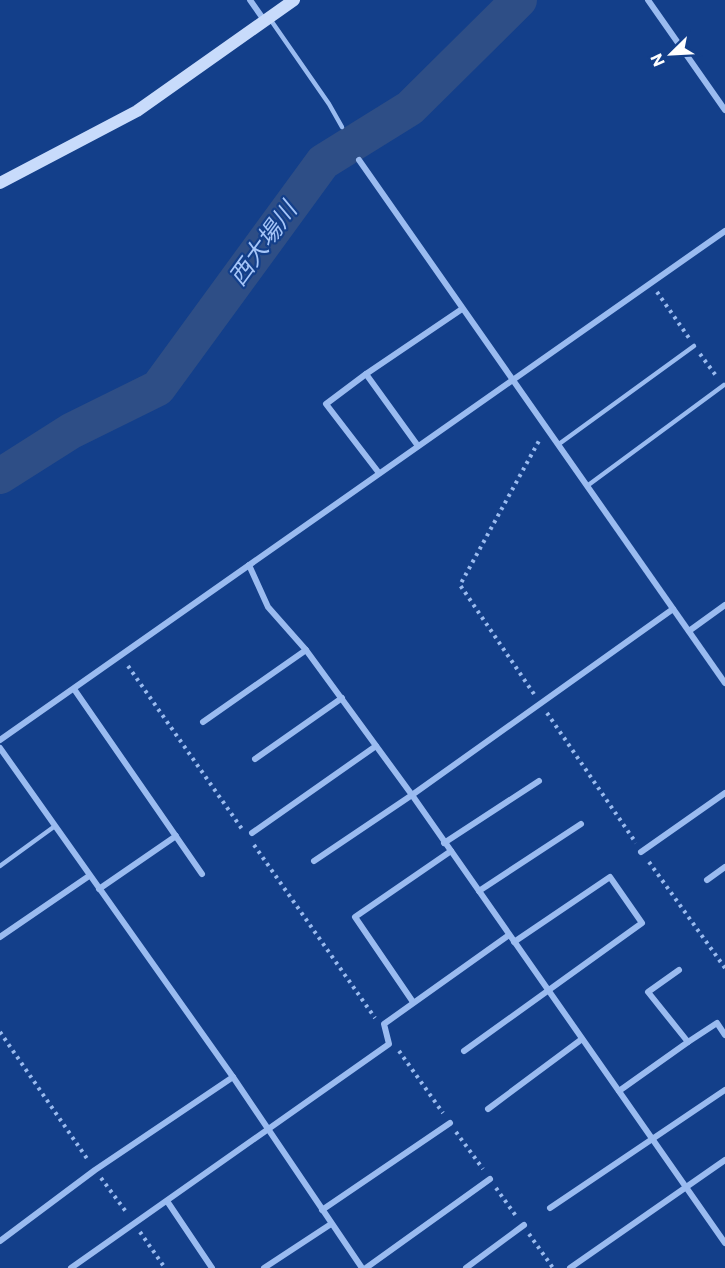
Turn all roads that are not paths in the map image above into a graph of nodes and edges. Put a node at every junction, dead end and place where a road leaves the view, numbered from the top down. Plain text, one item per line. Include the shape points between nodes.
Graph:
1 (250, 0) edge
2 (294, 0) edge
3 (648, 0) edge
4 (266, 18) junction
5 (725, 110) edge
6 (342, 127) dead end
7 (359, 160) dead end
8 (0, 183) edge
9 (725, 231) edge
10 (462, 309) junction
11 (694, 346) dead end
12 (366, 374) junction
13 (513, 380) junction
14 (724, 386) edge
15 (559, 444) junction
16 (418, 446) junction
17 (379, 473) junction
18 (587, 486) junction
19 (249, 565) junction
20 (725, 605) edge
21 (673, 609) junction
22 (689, 631) junction
23 (306, 650) junction
24 (725, 683) edge
25 (74, 689) junction
26 (342, 698) junction
27 (203, 722) dead end
28 (0, 740) edge
29 (376, 746) junction
30 (0, 748) edge
31 (255, 759) dead end
32 (539, 781) dead end
33 (725, 793) edge
34 (412, 795) junction
35 (581, 824) dead end
36 (55, 826) junction
37 (176, 836) junction
38 (251, 837) road end
39 (444, 843) junction
40 (451, 851) junction
41 (641, 852) dead end
42 (314, 861) dead end
43 (0, 866) edge
44 (725, 867) edge
45 (202, 874) dead end
46 (89, 876) junction
47 (707, 880) dead end
48 (99, 889) junction
49 (479, 891) junction
50 (508, 935) junction
51 (0, 937) edge
52 (514, 942) junction
53 (679, 970) dead end
54 (548, 991) junction
55 (413, 1002) junction
56 (725, 1035) edge
57 (582, 1039) junction
58 (688, 1042) junction
59 (464, 1051) dead end
60 (233, 1077) junction
61 (725, 1090) edge
62 (619, 1091) junction
63 (488, 1108) dead end
64 (450, 1123) road end
65 (268, 1130) junction
66 (654, 1140) junction
67 (725, 1160) edge
68 (490, 1179) road end
69 (686, 1186) junction
70 (167, 1201) junction
71 (550, 1208) dead end
72 (322, 1210) junction
73 (331, 1224) junction
74 (524, 1226) road end
75 (0, 1240) edge
76 (724, 1240) edge
77 (71, 1268) edge
78 (212, 1268) edge
79 (264, 1268) edge
80 (364, 1268) edge
81 (466, 1268) edge
82 (570, 1268) edge

1 - 4 street
2 - 4 street
3 - 5 street
4 - 6 lane
4 - 8 street via 137,111
7 - 10 street
9 - 13 street
10 - 12 street
10 - 13 street
11 - 15 lane
12 - 16 street
12 - 17 street via 326,404
13 - 15 street
13 - 16 street
14 - 18 lane
15 - 18 street
16 - 17 street
17 - 19 street
18 - 21 street
19 - 23 street via 268,607
19 - 25 street
20 - 22 street
21 - 22 street
21 - 34 street
22 - 24 street
23 - 26 street
23 - 27 street
25 - 28 street
25 - 37 street
26 - 29 street
26 - 31 street
29 - 34 street
29 - 38 street
30 - 36 street
32 - 39 street
33 - 41 street
34 - 39 street
34 - 42 street
35 - 49 street
36 - 43 lane
36 - 46 street
37 - 45 street
37 - 48 street
39 - 40 street
40 - 49 street
40 - 55 street via 355,917
44 - 47 street
46 - 48 street
46 - 51 street
48 - 60 street
49 - 50 street
50 - 52 street
50 - 55 street
52 - 54 street
52 - 54 street via 610,877 642,922
53 - 58 street via 648,992
54 - 57 street
54 - 59 street
55 - 65 street via 384,1024 389,1044
56 - 58 street via 717,1023
57 - 62 street
57 - 63 street
58 - 62 street
60 - 65 street
60 - 75 street
61 - 66 street
62 - 66 street
64 - 72 street
65 - 70 street
65 - 72 street
66 - 69 street
66 - 71 street
67 - 69 street
68 - 80 street
69 - 76 street
69 - 82 street
70 - 77 street
70 - 78 street
72 - 73 street
73 - 79 street
73 - 80 street
74 - 81 street

